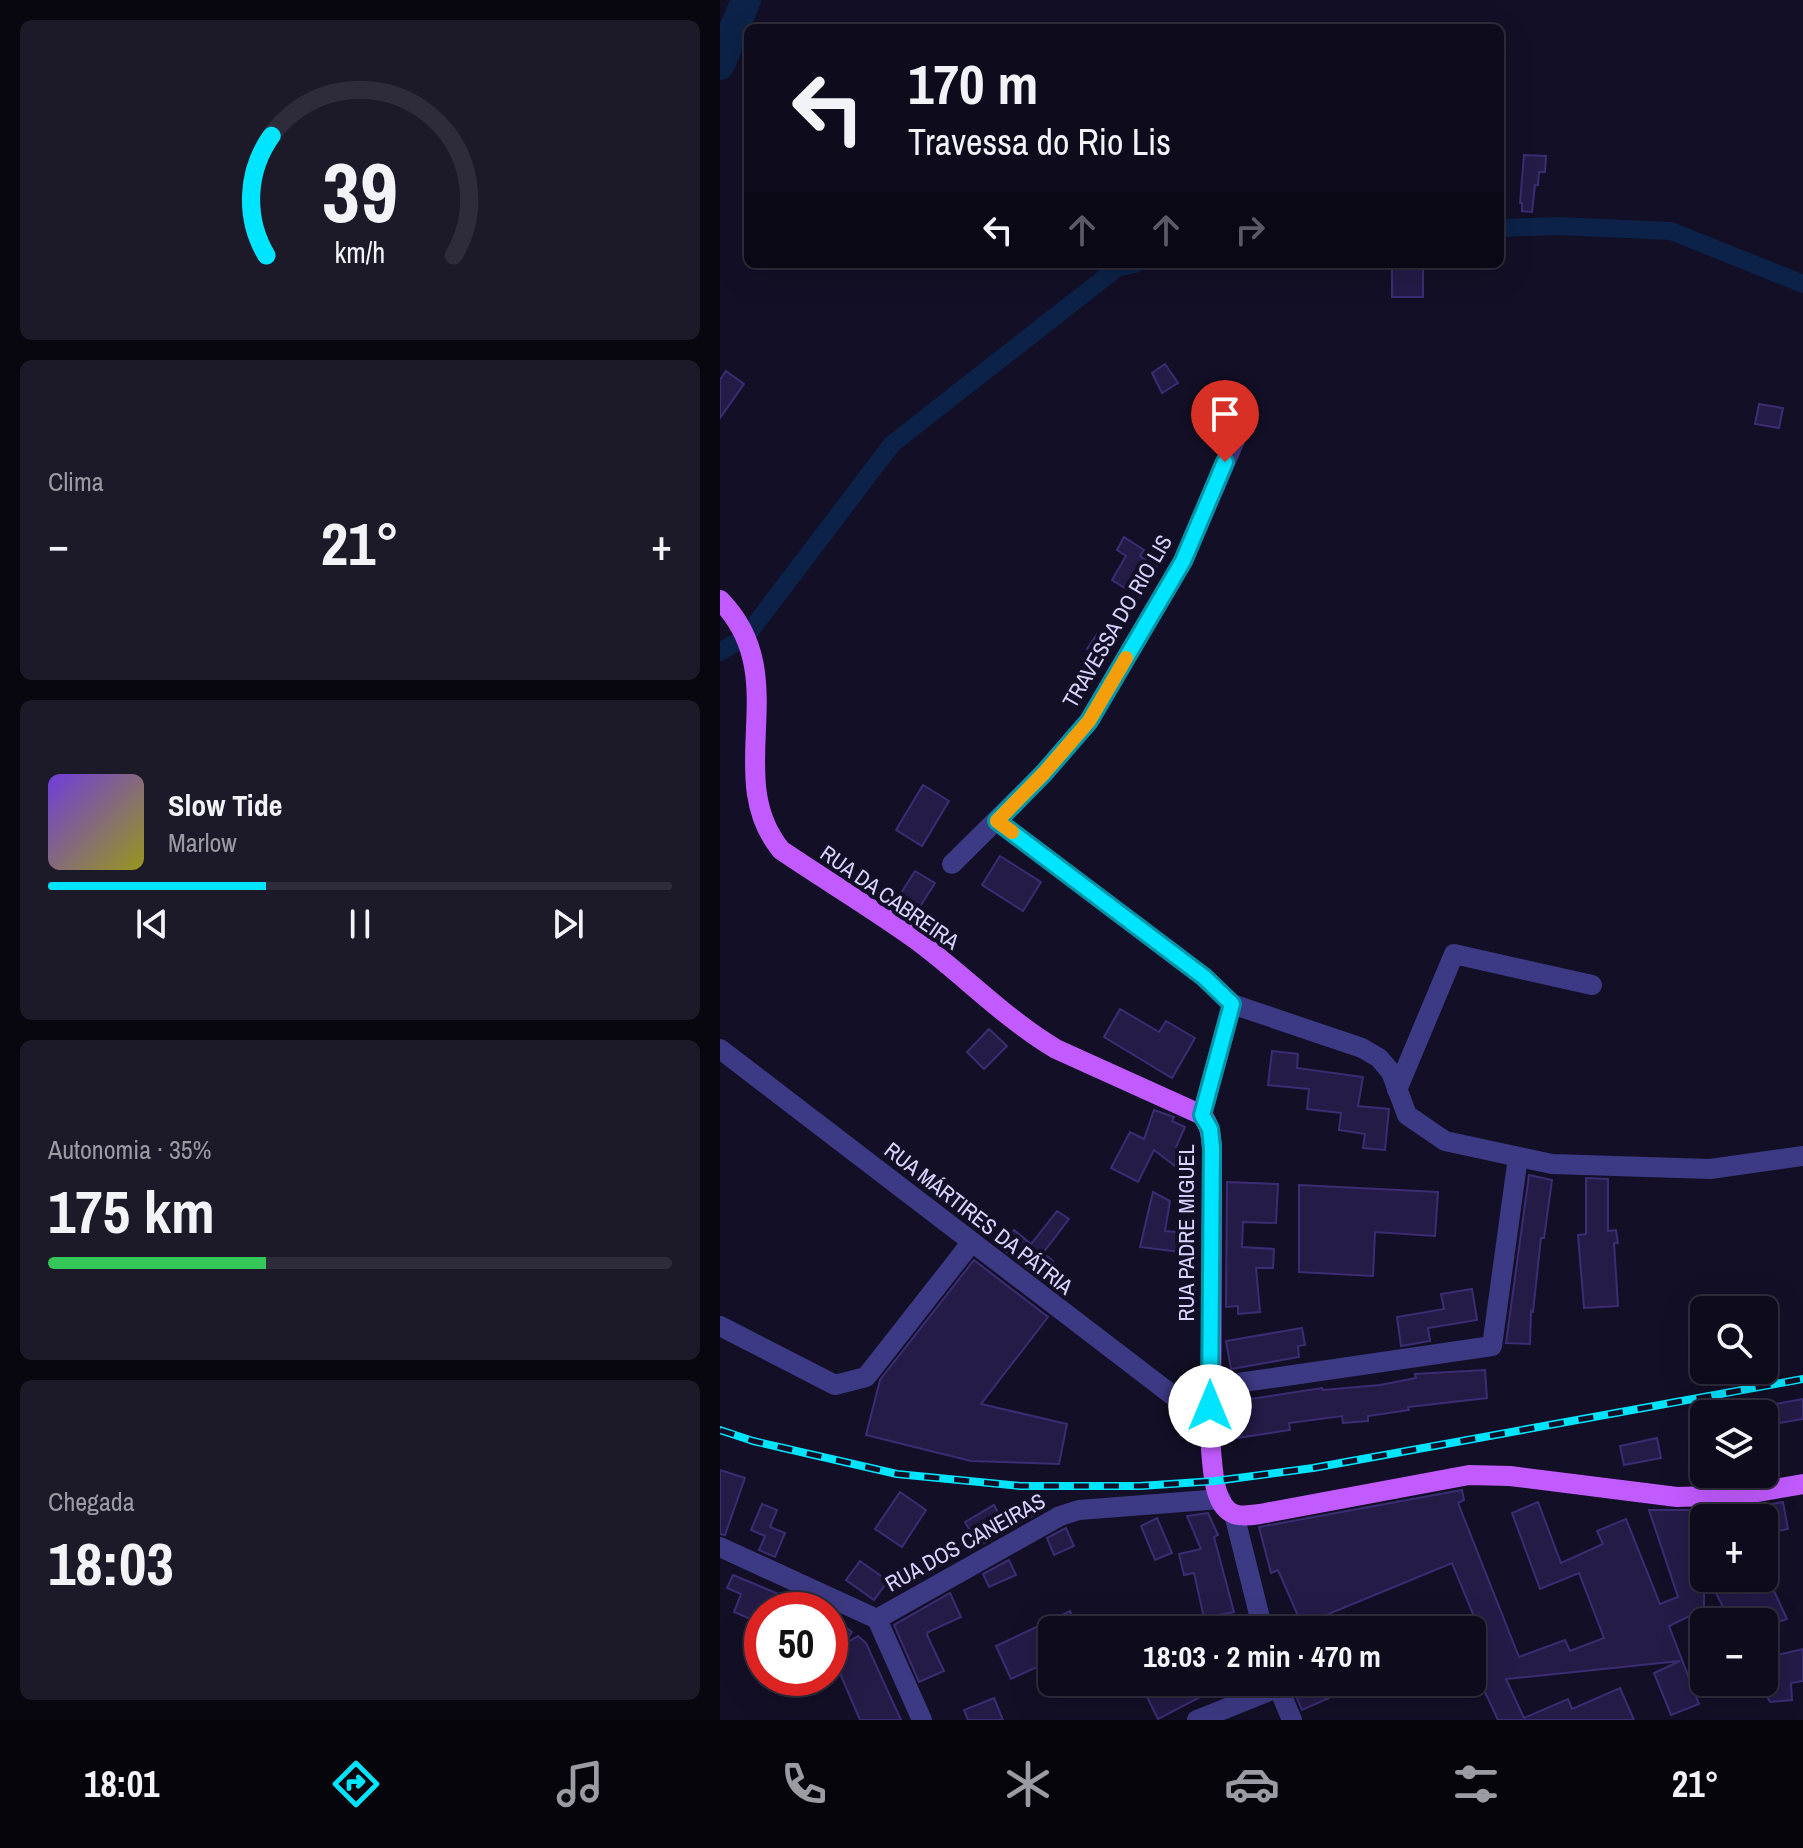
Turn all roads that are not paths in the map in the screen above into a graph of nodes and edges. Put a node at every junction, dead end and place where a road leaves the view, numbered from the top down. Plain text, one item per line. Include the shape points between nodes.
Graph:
1 (1247, 412) dead end
2 (720, 600) edge
3 (997, 821) junction
4 (952, 864) dead end
5 (1592, 985) dead end
6 (1232, 1004) junction
7 (720, 1049) edge
8 (1397, 1090) junction
9 (1202, 1115) junction
10 (1803, 1156) edge
11 (1518, 1157) junction
12 (971, 1243) junction
13 (720, 1326) edge
14 (1210, 1387) junction
15 (1210, 1424) junction
16 (1803, 1484) edge
17 (1228, 1507) junction
18 (720, 1547) edge
19 (1259, 1616) edge
20 (877, 1619) junction
21 (1251, 1696) edge
22 (1281, 1696) edge
23 (922, 1720) edge
24 (1197, 1720) edge
25 (1292, 1720) edge

1 - 3 street, TRAVESSA DO RIO LIS via 1183,561 1089,721
2 - 9 main road, RUA DA CABREIRA via 737,620 754,660 753,793 769,835 781,850 916,940 1033,1036
3 - 4 street, TRAVESSA DO RIO LIS
3 - 6 street via 1204,977
5 - 8 street via 1454,954
6 - 8 street via 1362,1048 1391,1072
6 - 9 street, RUA PADRE MIGUEL
7 - 12 street, RUA MÁRTIRES DA PÁTRIA
8 - 11 street via 1407,1115 1445,1141
9 - 14 main road, RUA PADRE MIGUEL via 1212,1148
10 - 11 street via 1710,1169 1552,1164
11 - 14 street via 1492,1346
12 - 13 street via 866,1377 835,1385
12 - 15 street, RUA MÁRTIRES DA PÁTRIA
14 - 15 main road, RUA PADRE MIGUEL
15 - 17 main road, RUA PADRE MIGUEL via 1213,1467
16 - 17 main road via 1740,1495 1677,1497 1469,1475 1260,1514
17 - 19 street
17 - 20 street, RUA DOS CANEIRAS via 1079,1510 1060,1516
18 - 20 street
20 - 23 street
21 - 24 street
22 - 25 street

